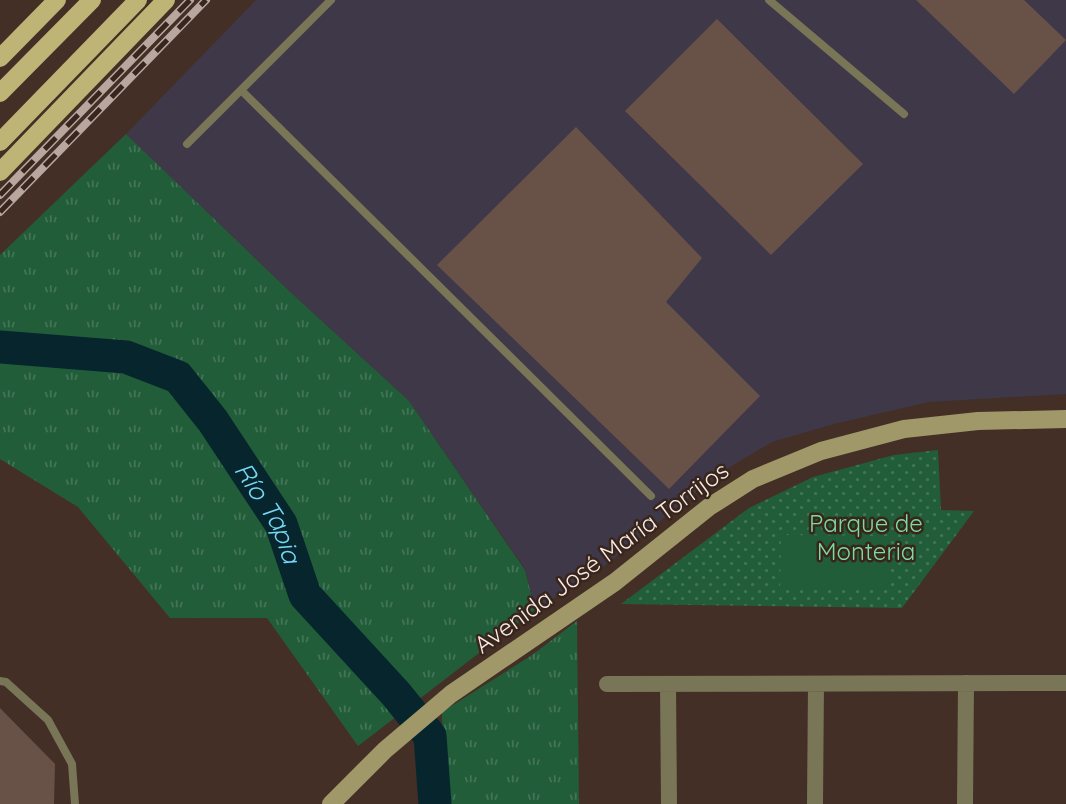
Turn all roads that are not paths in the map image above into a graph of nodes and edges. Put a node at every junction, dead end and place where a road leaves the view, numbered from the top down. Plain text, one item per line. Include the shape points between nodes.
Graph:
1 (57, 0) edge
2 (92, 0) edge
3 (138, 0) edge
4 (166, 0) edge
5 (331, 0) edge
6 (769, 0) edge
7 (0, 58) edge
8 (242, 90) junction
9 (0, 93) edge
10 (904, 114) dead end
11 (0, 142) edge
12 (187, 144) dead end
13 (0, 172) edge
14 (1066, 419) edge
15 (1044, 420) junction
16 (1066, 431) edge
17 (651, 496) dead end
18 (0, 681) edge
19 (966, 683) junction
20 (1066, 683) edge
21 (607, 684) dead end
22 (668, 684) junction
23 (816, 684) junction
24 (75, 804) edge
25 (331, 804) edge
26 (669, 804) edge
27 (815, 804) edge
28 (965, 804) edge

1 - 7 main road
2 - 9 main road
3 - 11 main road
4 - 13 main road
5 - 8 lane
6 - 10 lane
8 - 12 lane
8 - 17 lane
14 - 15 main road, Avenida José María Torrijos
15 - 16 main road
15 - 25 main road, Avenida José María Torrijos via 904,429 821,451 753,479 709,507 615,582 451,694
18 - 24 lane via 48,720 72,764
19 - 20 street
19 - 23 street
19 - 28 street
21 - 22 street
22 - 23 street
22 - 26 street
23 - 27 street

